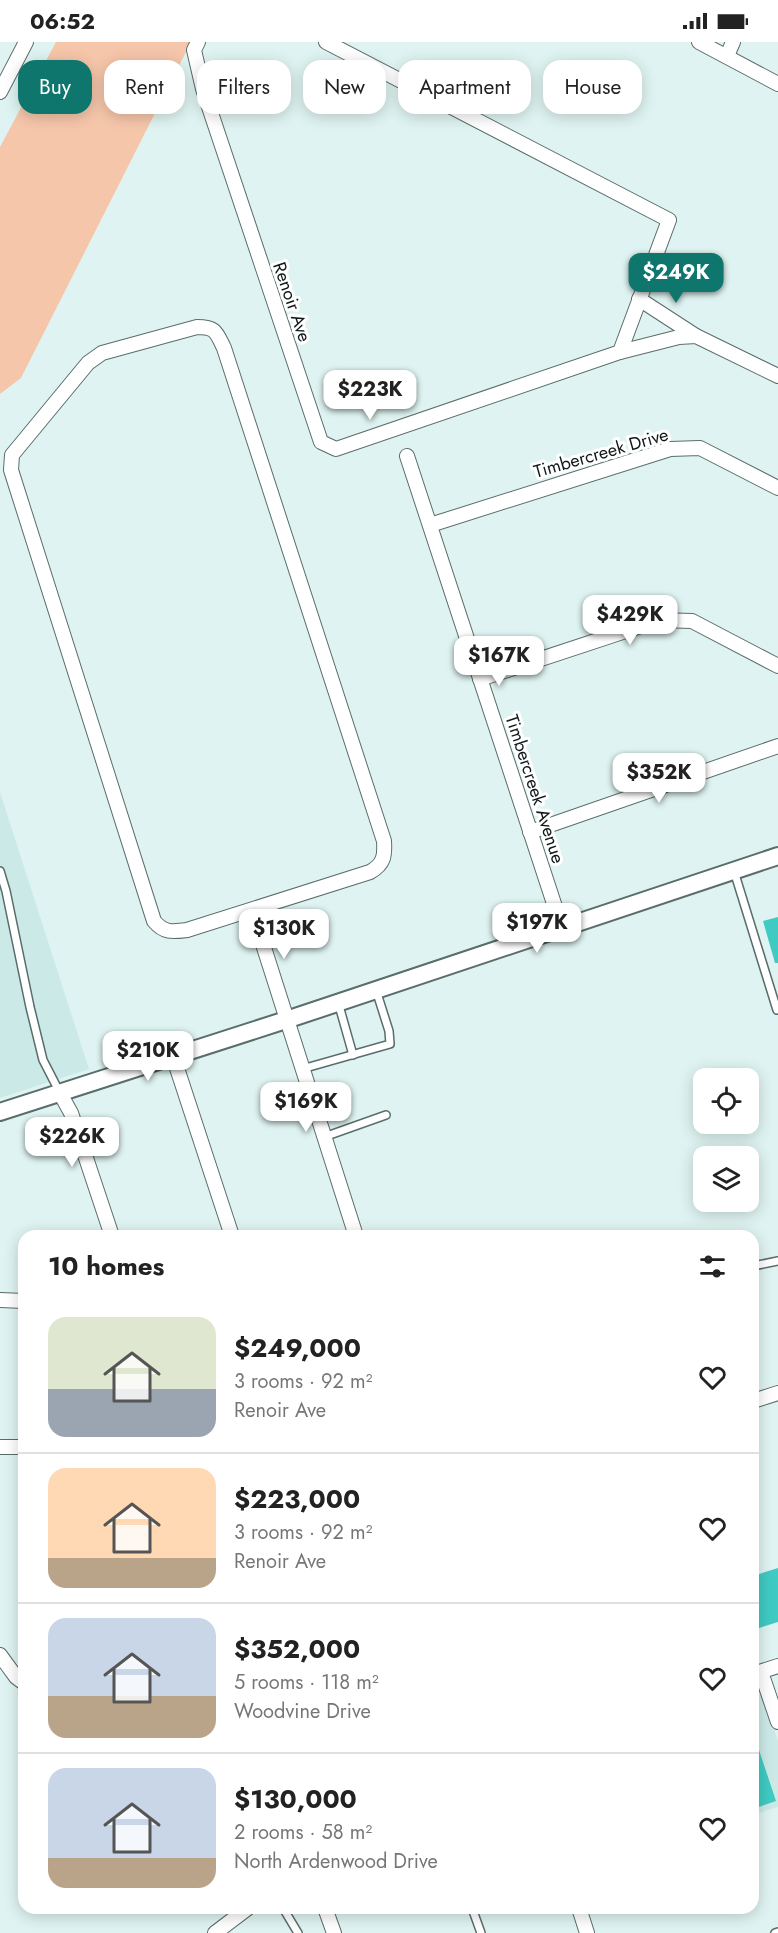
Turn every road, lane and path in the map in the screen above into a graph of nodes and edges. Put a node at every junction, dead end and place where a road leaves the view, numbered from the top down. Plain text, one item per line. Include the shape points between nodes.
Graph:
1 (26, 42) edge
2 (198, 42) edge
3 (326, 42) edge
4 (699, 42) edge
5 (733, 42) edge
6 (727, 56) junction
7 (778, 84) edge
8 (0, 92) edge
9 (639, 299) junction
10 (696, 336) junction
11 (620, 352) junction
12 (778, 376) edge
13 (407, 456) dead end
14 (778, 488) edge
15 (430, 525) junction
16 (778, 666) edge
17 (480, 679) junction
18 (778, 746) edge
19 (530, 832) junction
20 (778, 856) edge
21 (0, 871) edge
22 (734, 871) junction
23 (252, 909) junction
24 (562, 928) junction
25 (376, 990) junction
26 (338, 1002) junction
27 (777, 1010) edge
28 (286, 1020) junction
29 (376, 1020) dead end
30 (386, 1022) junction
31 (378, 1028) dead end
32 (353, 1054) junction
33 (173, 1056) junction
34 (302, 1070) junction
35 (60, 1093) junction
36 (0, 1113) edge
37 (386, 1115) dead end
38 (324, 1137) junction
39 (111, 1230) edge
40 (230, 1230) edge
41 (354, 1230) edge
42 (778, 1260) edge
43 (759, 1265) edge
44 (0, 1300) edge
45 (18, 1301) edge
46 (778, 1393) edge
47 (759, 1399) edge
48 (0, 1447) edge
49 (18, 1447) edge
50 (0, 1655) edge
51 (778, 1666) edge
52 (759, 1672) edge
53 (18, 1678) edge
54 (759, 1678) edge
55 (778, 1722) edge
56 (240, 1914) edge
57 (286, 1914) edge
58 (327, 1914) edge
59 (474, 1914) edge
60 (581, 1914) edge
61 (214, 1933) edge
62 (297, 1933) edge
63 (334, 1933) edge
64 (481, 1933) edge
65 (587, 1933) edge

1 - 8 street
2 - 11 street, Renoir Ave via 194,50 203,89 321,442 336,449
3 - 9 street via 669,220
4 - 6 street
5 - 6 street
6 - 7 street
9 - 10 street
9 - 11 street
10 - 11 street, Renoir Ave
10 - 12 street
13 - 15 street, Timbercreek Avenue
14 - 15 street, Timbercreek Drive via 700,448 670,449
15 - 17 street, Timbercreek Avenue
16 - 17 street via 692,621 659,620
17 - 19 street, Timbercreek Avenue
18 - 19 street
19 - 24 street, Timbercreek Avenue
20 - 22 street
21 - 35 lane via 43,1060
22 - 24 street
22 - 27 lane
23 - 23 street via 370,872 384,860 384,841 224,348 217,333 209,327 197,327 102,352 88,363 12,455 11,470 154,921 169,933 178,932
23 - 28 street
24 - 25 street
25 - 26 street
25 - 30 lane
26 - 28 street
26 - 32 lane
28 - 33 street
28 - 34 street
29 - 30 lane
30 - 31 lane
30 - 32 lane via 390,1044
32 - 34 lane
33 - 35 street
33 - 40 street
34 - 38 street
35 - 36 street
35 - 39 street via 71,1113
37 - 38 lane
38 - 41 street
42 - 43 lane
44 - 45 street
46 - 47 street
48 - 49 street
50 - 53 street
51 - 52 street
54 - 55 street
56 - 61 street
57 - 62 lane
58 - 63 street
59 - 64 lane
60 - 65 street

